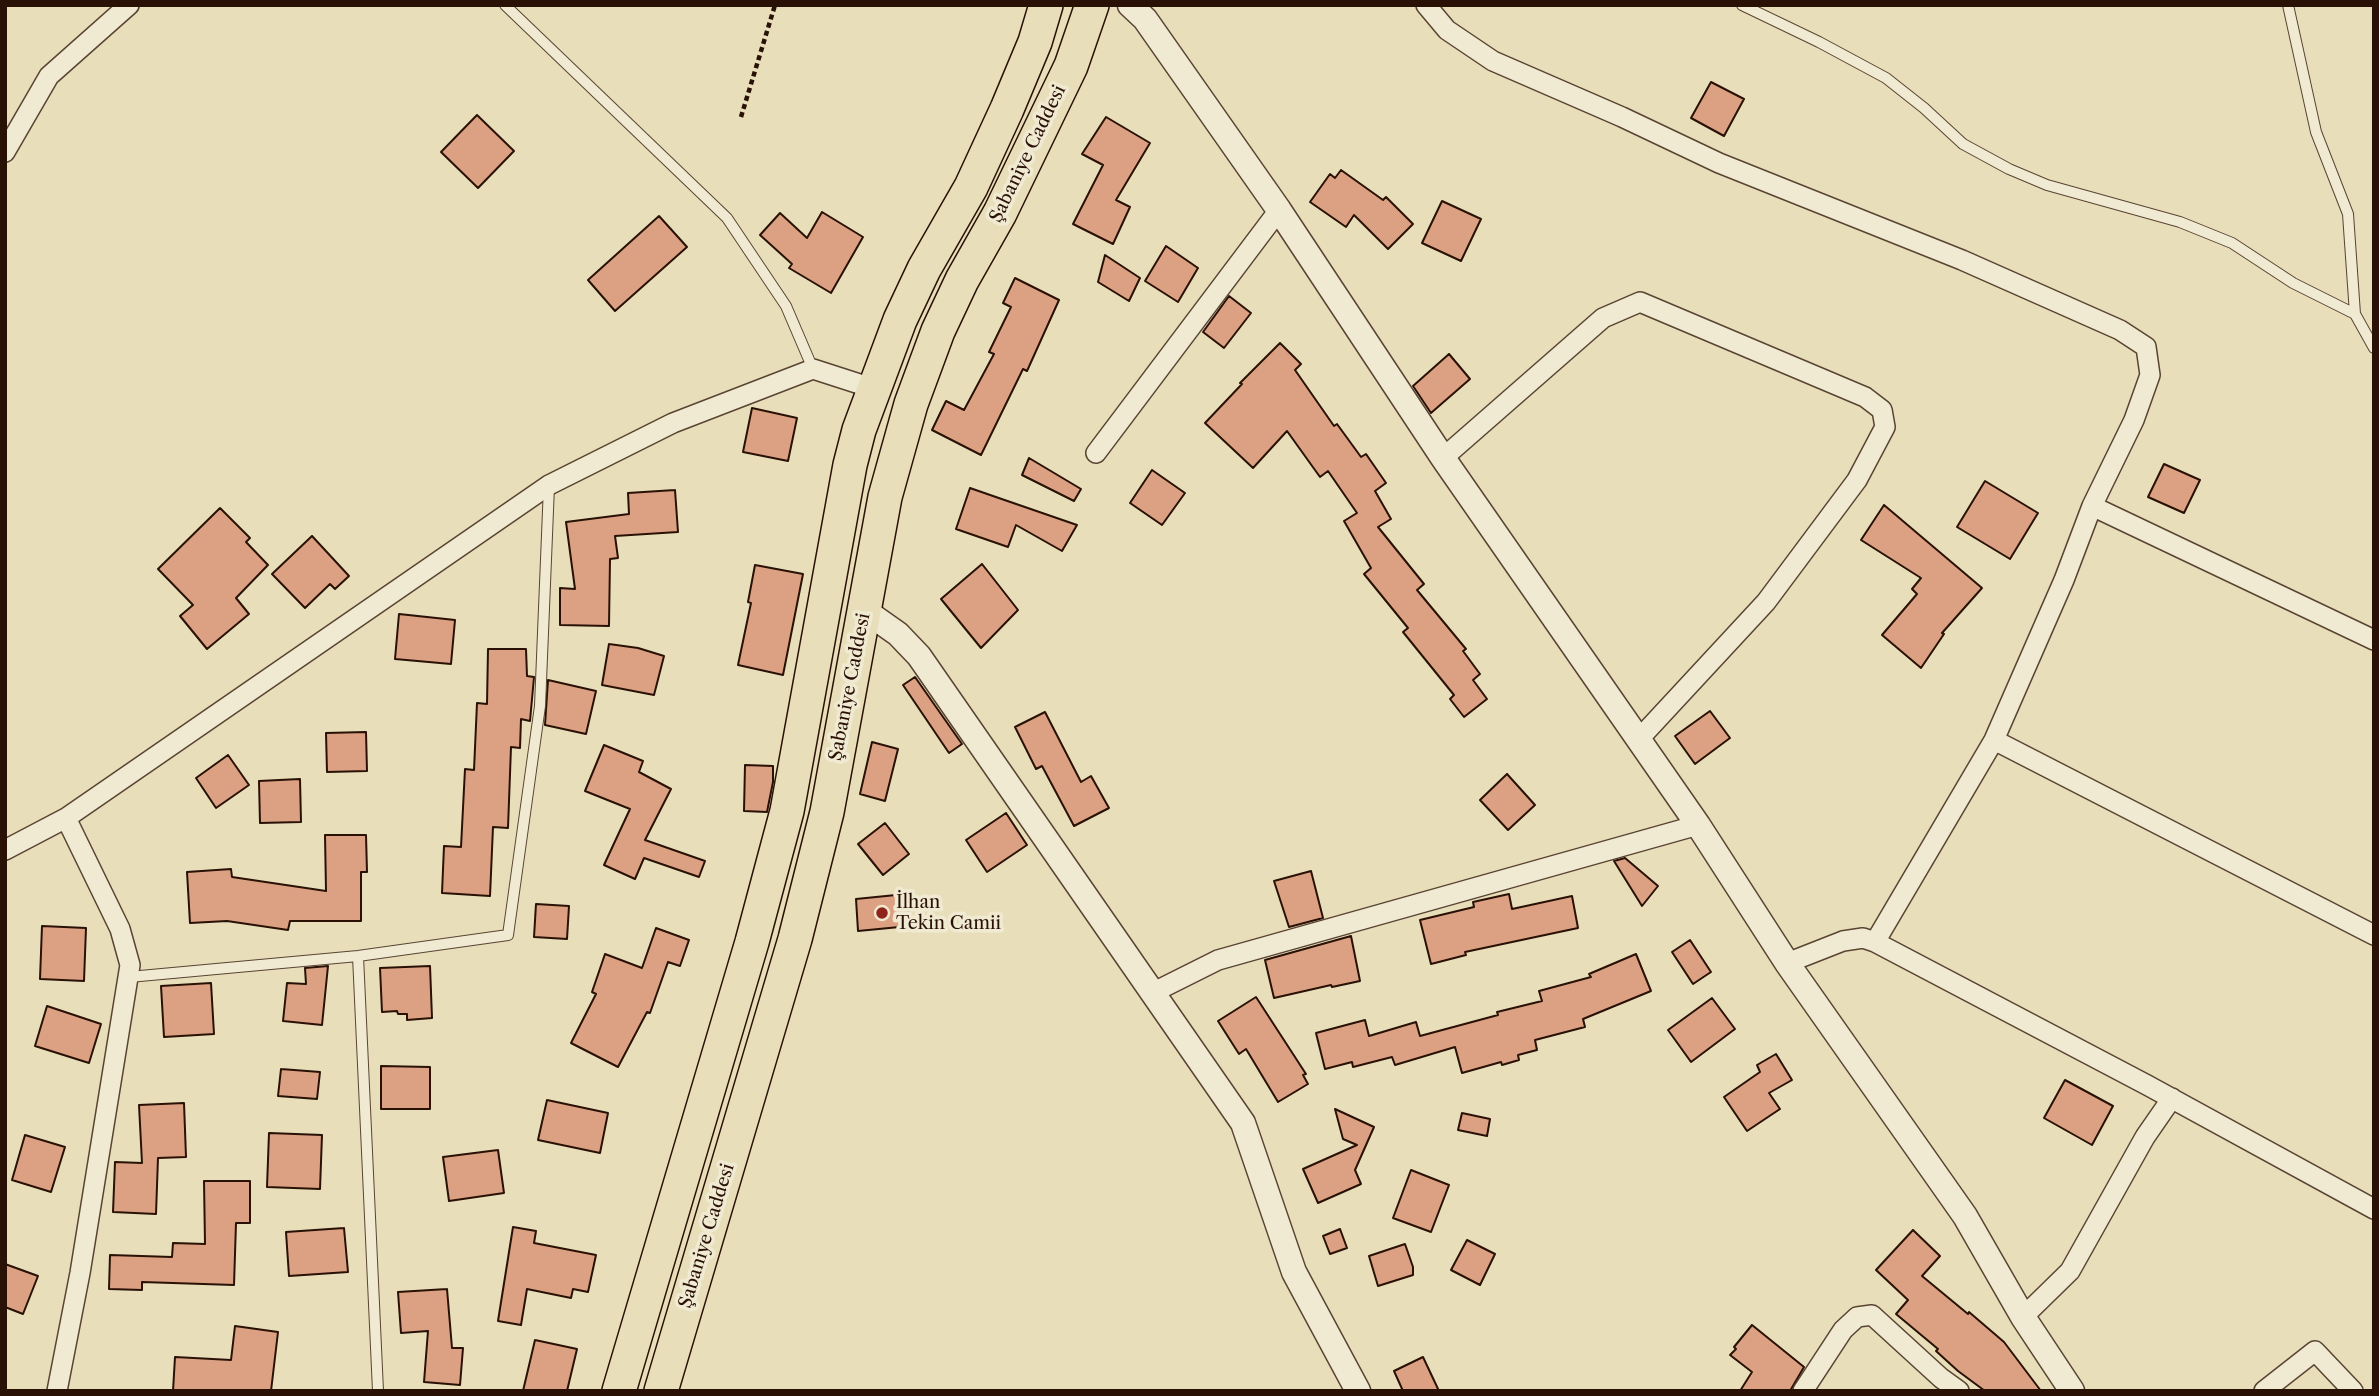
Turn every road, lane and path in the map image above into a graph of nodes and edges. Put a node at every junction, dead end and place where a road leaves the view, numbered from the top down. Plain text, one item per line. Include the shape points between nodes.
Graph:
1 (129, 5) edge
2 (505, 5) edge
3 (775, 5) edge
4 (1046, 5) edge
5 (1092, 5) edge
6 (1130, 5) edge
7 (1426, 5) edge
8 (1742, 5) edge
9 (2288, 5) edge
10 (741, 117) dead end
11 (5, 152) edge
12 (1279, 210) junction
13 (2356, 314) junction
14 (2374, 348) edge
15 (813, 369) junction
16 (875, 389) junction
17 (1096, 453) dead end
18 (1443, 458) junction
19 (550, 485) junction
20 (2092, 506) junction
21 (864, 610) junction
22 (2374, 640) edge
23 (1639, 739) junction
24 (1994, 740) junction
25 (66, 818) junction
26 (1698, 825) junction
27 (5, 850) edge
28 (2374, 935) edge
29 (1874, 943) junction
30 (358, 956) junction
31 (1787, 963) junction
32 (129, 976) junction
33 (1152, 993) junction
34 (2172, 1098) junction
35 (2374, 1209) edge
36 (2023, 1317) junction
37 (57, 1391) edge
38 (378, 1391) edge
39 (618, 1391) edge
40 (661, 1391) edge
41 (1359, 1391) edge
42 (1803, 1391) edge
43 (1959, 1391) edge
44 (2072, 1391) edge
45 (2264, 1391) edge
46 (2353, 1391) edge

1 - 11 street via 49,76
2 - 15 lane via 727,218 786,306
3 - 10 path
4 - 16 highway via 1007,109 900,320
5 - 21 highway, Şabaniye Caddesi via 1071,66 933,343 895,455
6 - 12 street via 1145,19
7 - 20 street via 1447,30 1493,61 1719,163 1962,260 2120,330 2146,347 2150,375 2134,420
8 - 13 lane via 1886,78 1963,144 2010,169 2047,186 2180,222 2232,243 2293,283
9 - 13 lane via 2316,132 2348,214
12 - 17 street
12 - 18 street
13 - 14 lane
15 - 16 street
15 - 19 street via 673,423
16 - 39 highway via 850,465 787,811
18 - 23 street
18 - 23 street via 1603,318 1640,303 1865,397 1882,410 1885,427 1857,480 1766,602
19 - 25 street
19 - 30 lane via 540,706 508,935
20 - 22 street
20 - 24 street
21 - 33 street via 919,656
21 - 40 highway, Şabaniye Caddesi via 827,812 795,939
23 - 26 street
24 - 28 street
24 - 29 street
25 - 27 street
25 - 32 street via 120,929
26 - 31 street
26 - 33 street via 1218,960
29 - 31 street via 1863,938 1843,941
29 - 34 street
30 - 32 lane
30 - 38 lane
31 - 36 street via 1965,1216
32 - 37 street
33 - 41 street via 1243,1123 1294,1272
34 - 35 street
34 - 36 street via 2070,1271
36 - 44 street
42 - 43 street via 1843,1330 1857,1317 1872,1315
45 - 46 street via 2315,1351

